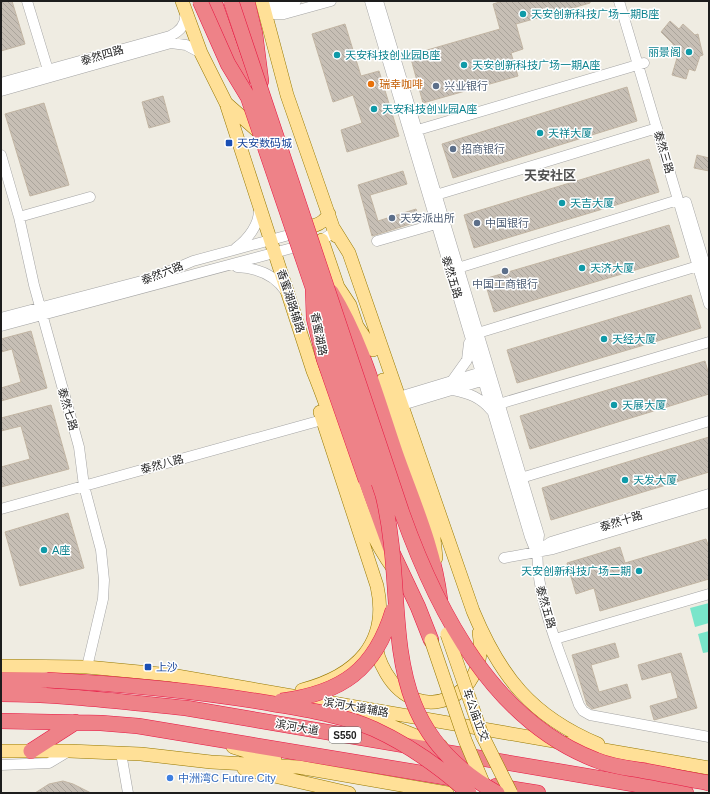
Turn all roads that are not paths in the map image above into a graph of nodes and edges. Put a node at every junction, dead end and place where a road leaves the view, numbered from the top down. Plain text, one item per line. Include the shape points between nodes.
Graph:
1 (27, 1) edge
2 (200, 1) edge
3 (214, 1) edge
4 (231, 1) edge
5 (247, 1) edge
6 (296, 1) edge
7 (331, 1) edge
8 (370, 1) edge
9 (378, 1) edge
10 (619, 1) edge
11 (626, 1) edge
12 (184, 5) edge
13 (263, 7) edge
14 (201, 53) junction
15 (641, 64) junction
16 (48, 70) junction
17 (1, 83) edge
18 (1, 91) edge
19 (255, 94) junction
20 (226, 103) junction
21 (657, 128) junction
22 (413, 132) junction
23 (1, 155) edge
24 (4, 174) edge
25 (436, 195) junction
26 (90, 197) dead end
27 (258, 200) junction
28 (678, 200) junction
29 (329, 214) junction
30 (19, 217) junction
31 (436, 224) junction
32 (334, 229) junction
33 (272, 240) junction
34 (322, 240) junction
35 (377, 241) dead end
36 (233, 250) junction
37 (276, 253) junction
38 (698, 266) junction
39 (221, 268) junction
40 (458, 268) junction
41 (709, 278) edge
42 (320, 286) junction
43 (292, 303) junction
44 (709, 304) edge
45 (41, 312) junction
46 (1, 318) edge
47 (1, 326) edge
48 (473, 334) junction
49 (709, 342) edge
50 (373, 350) junction
51 (313, 371) junction
52 (486, 375) junction
53 (453, 385) junction
54 (400, 401) junction
55 (499, 404) junction
56 (492, 412) junction
57 (322, 420) junction
58 (709, 421) edge
59 (521, 478) junction
60 (84, 486) junction
61 (709, 494) edge
62 (709, 502) edge
63 (1, 509) edge
64 (536, 552) junction
65 (504, 558) dead end
66 (437, 580) junction
67 (412, 594) junction
68 (709, 594) edge
69 (395, 599) junction
70 (473, 611) junction
71 (447, 634) joint
72 (376, 635) junction
73 (555, 639) junction
74 (431, 640) joint
75 (1, 666) edge
76 (87, 666) junction
77 (1, 680) edge
78 (277, 693) junction
79 (1, 694) edge
80 (262, 702) junction
81 (334, 703) junction
82 (1, 720) edge
83 (76, 722) junction
84 (182, 732) junction
85 (709, 737) edge
86 (1, 751) edge
87 (31, 751) junction
88 (69, 751) junction
89 (121, 753) junction
90 (622, 753) junction
91 (463, 755) junction
92 (211, 762) junction
93 (1, 765) edge
94 (298, 767) junction
95 (709, 768) edge
96 (356, 777) junction
97 (709, 783) edge
98 (394, 784) junction
99 (310, 785) junction
100 (329, 791) edge
101 (128, 793) edge
102 (349, 793) edge
103 (413, 793) edge
104 (447, 793) edge
105 (469, 793) edge
106 (488, 793) edge
107 (497, 793) edge
108 (511, 793) edge
109 (538, 793) edge
110 (686, 793) edge

1 - 16 street
2 - 19 highway, bridge via 228,64
3 - 19 highway, 香蜜湖路, bridge
4 - 19 highway, 香蜜湖路, bridge
5 - 19 highway, bridge via 258,56
6 - 13 street
7 - 13 street via 284,14
8 - 22 street, 泰然五路
9 - 22 street, 泰然五路
10 - 15 street, 泰然三路
11 - 15 street, 泰然三路
12 - 14 main road, 香蜜湖路辅路
12 - 16 street, 泰然四路 via 184,24 175,34
13 - 29 main road via 287,94
14 - 18 street, 泰然四路 via 186,45 171,43
14 - 20 main road, 香蜜湖路辅路
15 - 21 street, 泰然三路
15 - 22 street
15 - 41 street, 泰然三路
16 - 17 street, 泰然四路
19 - 42 highway, 香蜜湖路, bridge
20 - 27 main road, 香蜜湖路辅路
20 - 29 main road via 271,145 301,222 310,226 318,225
21 - 25 street
21 - 28 street, 泰然三路
22 - 25 street, 泰然五路
22 - 31 street, 泰然五路
23 - 24 street, 泰然七路
24 - 30 street, 泰然七路
25 - 40 street, 泰然五路
26 - 30 street
27 - 33 main road, 香蜜湖路辅路
27 - 36 street via 258,220 254,229 242,244
28 - 38 street, 泰然三路
28 - 40 street
29 - 32 main road
30 - 45 street, 泰然七路
31 - 35 street
31 - 48 street, 泰然五路
32 - 34 street, 泰然六路
32 - 50 main road
32 - 54 main road via 349,253
33 - 34 street, 泰然六路 via 304,231 313,233
33 - 36 street, 泰然六路
33 - 37 main road, 香蜜湖路辅路
34 - 37 street, 泰然六路
34 - 50 main road via 338,287 350,304 358,326
36 - 45 street, 泰然六路 via 193,261 153,278
37 - 39 street, 泰然六路
37 - 43 main road, 香蜜湖路辅路
38 - 44 street, 泰然三路
38 - 48 street
39 - 43 street, 泰然六路 via 248,267 260,270 284,288
39 - 45 street, 泰然六路
40 - 48 street, 泰然五路
42 - 66 highway, 香蜜湖路 via 353,332 428,543
42 - 67 highway, 香蜜湖路, bridge via 314,318 324,359 392,552
42 - 69 highway, bridge via 383,495 393,549
42 - 97 highway, bridge via 413,545 442,606 477,663 532,724 568,748 598,761
43 - 51 main road, 香蜜湖路辅路
45 - 46 street, 泰然六路
45 - 47 street, 泰然六路
45 - 60 street, 泰然七路 via 79,447
48 - 52 street, 泰然五路
48 - 53 street via 467,360
49 - 55 street
50 - 66 main road via 428,512 435,545
51 - 57 main road
51 - 67 main road, 香蜜湖路辅路 via 372,536
52 - 53 street
52 - 55 street, 泰然五路
52 - 56 street, 泰然五路
53 - 54 street
53 - 56 street via 473,395
54 - 70 main road
55 - 59 street, 泰然五路
56 - 64 street, 泰然五路
57 - 60 street, 泰然八路
57 - 72 main road via 377,586 381,612
58 - 59 street
59 - 64 street, 泰然五路 via 539,535
60 - 63 street, 泰然八路
60 - 76 street, 泰然七路 via 101,550 104,580 103,599
61 - 64 street, 泰然十路 via 551,542
62 - 64 street, 泰然十路
64 - 65 street, 泰然十路
64 - 73 street, 泰然五路 via 538,579
66 - 71 highway, 香蜜湖路
67 - 74 highway, 香蜜湖路
68 - 73 street
69 - 80 highway, bridge via 390,620 379,645 365,665 349,680 314,695
69 - 107 highway, bridge via 402,667 416,709 432,736 452,760 473,778
70 - 72 main road via 480,642 478,667 468,686 436,702 413,699 395,686 378,656
70 - 90 main road via 489,647 517,689 554,721 576,734
71 - 108 main road, 车公庙立交, bridge via 482,735
72 - 78 main road via 360,660 333,679 316,686
73 - 85 street, 泰然五路 via 579,705 586,713
74 - 106 main road, 车公庙立交, bridge via 465,740
75 - 76 main road, 滨河大道辅路
76 - 78 main road, 滨河大道辅路 via 171,675
77 - 80 highway, bridge via 48,680 138,686
78 - 81 main road, 滨河大道辅路
79 - 91 highway, 滨河大道 / S550 via 97,699 186,708
80 - 105 highway, bridge via 332,715 373,729 436,765
81 - 90 main road, 滨河大道辅路
81 - 91 main road
82 - 83 highway, S550
83 - 84 highway, S550
83 - 87 highway
84 - 94 main road
84 - 109 highway, S550
86 - 87 main road
87 - 88 main road
88 - 89 main road
88 - 93 street via 49,763
89 - 92 main road
89 - 101 street
90 - 95 main road, 滨河大道辅路
91 - 110 highway, 滨河大道 / S550
92 - 94 main road
92 - 99 main road
94 - 96 main road
96 - 98 main road
96 - 99 main road
98 - 103 main road
98 - 104 main road
99 - 100 main road
100 - 102 main road

